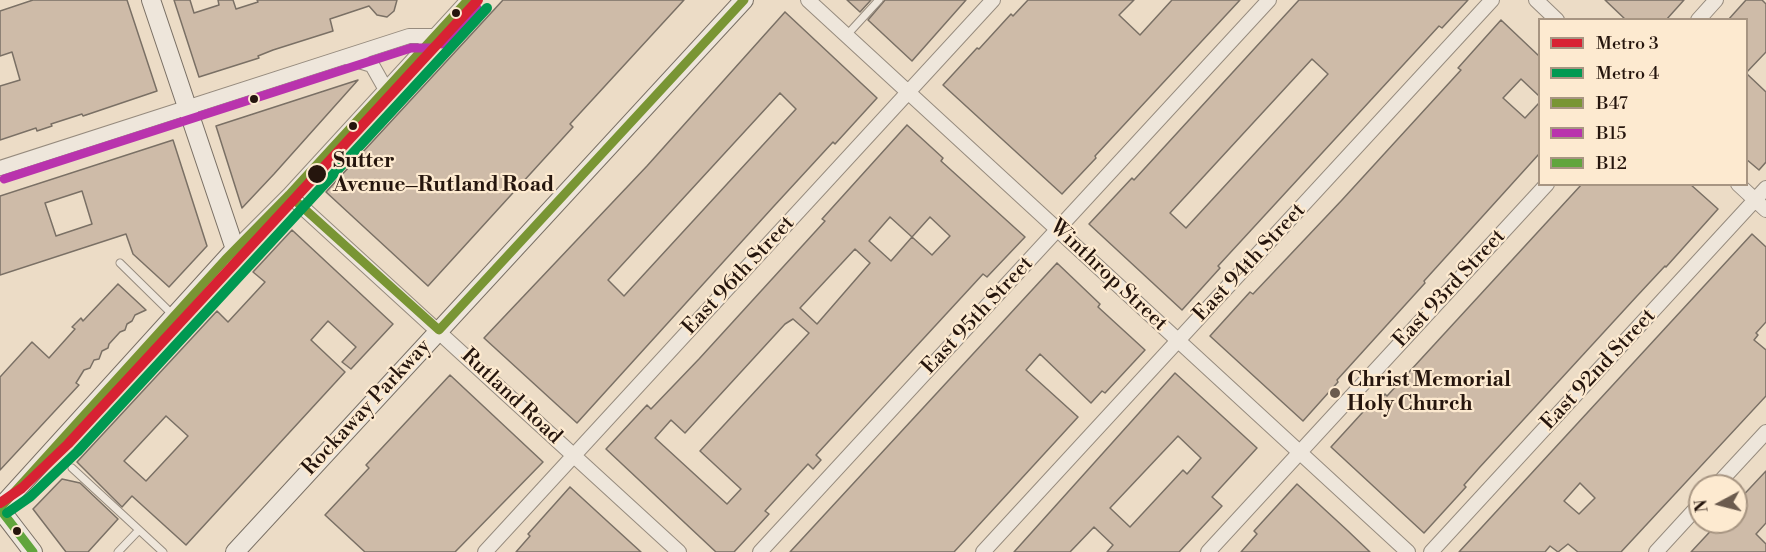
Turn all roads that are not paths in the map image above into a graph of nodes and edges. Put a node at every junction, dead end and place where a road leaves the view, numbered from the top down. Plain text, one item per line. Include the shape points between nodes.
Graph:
1 (151, 0) edge
2 (468, 0) edge
3 (744, 0) edge
4 (808, 0) edge
5 (879, 0) edge
6 (993, 0) edge
7 (1269, 0) edge
8 (1492, 0) edge
9 (1536, 0) edge
10 (1716, 0) edge
11 (1555, 18) edge
12 (1700, 18) edge
13 (434, 36) junction
14 (846, 36) junction
15 (346, 57) junction
16 (385, 88) junction
17 (908, 92) junction
18 (186, 109) junction
19 (0, 168) edge
20 (1545, 186) edge
21 (1740, 186) edge
22 (1766, 188) edge
23 (289, 195) junction
24 (1755, 200) junction
25 (1766, 210) edge
26 (1057, 230) junction
27 (235, 249) junction
28 (120, 263) dead end
29 (174, 316) junction
30 (439, 330) junction
31 (1178, 341) junction
32 (1766, 432) edge
33 (1300, 452) junction
34 (574, 455) junction
35 (72, 468) dead end
36 (1727, 474) edge
37 (0, 508) edge
38 (1688, 517) edge
39 (139, 530) junction
40 (158, 551) edge
41 (33, 552) edge
42 (118, 552) edge
43 (235, 552) edge
44 (484, 552) edge
45 (679, 552) edge
46 (760, 552) edge
47 (983, 552) edge
48 (1208, 552) edge
49 (1408, 552) edge
50 (1431, 552) edge
51 (1656, 552) edge

1 - 18 street
2 - 13 street
3 - 30 street, Rockaway Parkway
4 - 14 street, Winthrop Street
5 - 14 lane
6 - 17 street, East 96th Street
7 - 26 street, East 95th Street
8 - 31 street, East 94th Street
9 - 11 street
10 - 12 street
13 - 15 street via 409,36
13 - 16 street
14 - 17 street, Winthrop Street
15 - 16 street via 372,64
15 - 18 street
16 - 23 street
17 - 26 street, Winthrop Street
17 - 34 street, East 96th Street
18 - 19 street
18 - 27 street
20 - 33 street, East 93rd Street
21 - 24 street
22 - 24 street, East 92nd Street
23 - 27 street
23 - 30 street, Rutland Road
24 - 25 street
24 - 50 street, East 92nd Street
26 - 31 street, Winthrop Street
26 - 46 street, East 95th Street
27 - 29 street
28 - 29 lane
29 - 37 street
30 - 34 street, Rutland Road
30 - 43 street, Rockaway Parkway
31 - 33 street, Winthrop Street
31 - 47 street, East 94th Street
32 - 36 street
33 - 48 street, East 93rd Street
33 - 49 street, Winthrop Street
34 - 44 street, East 96th Street
34 - 45 street, Rutland Road
35 - 39 lane
37 - 41 street
38 - 51 street
39 - 40 lane
39 - 42 lane

